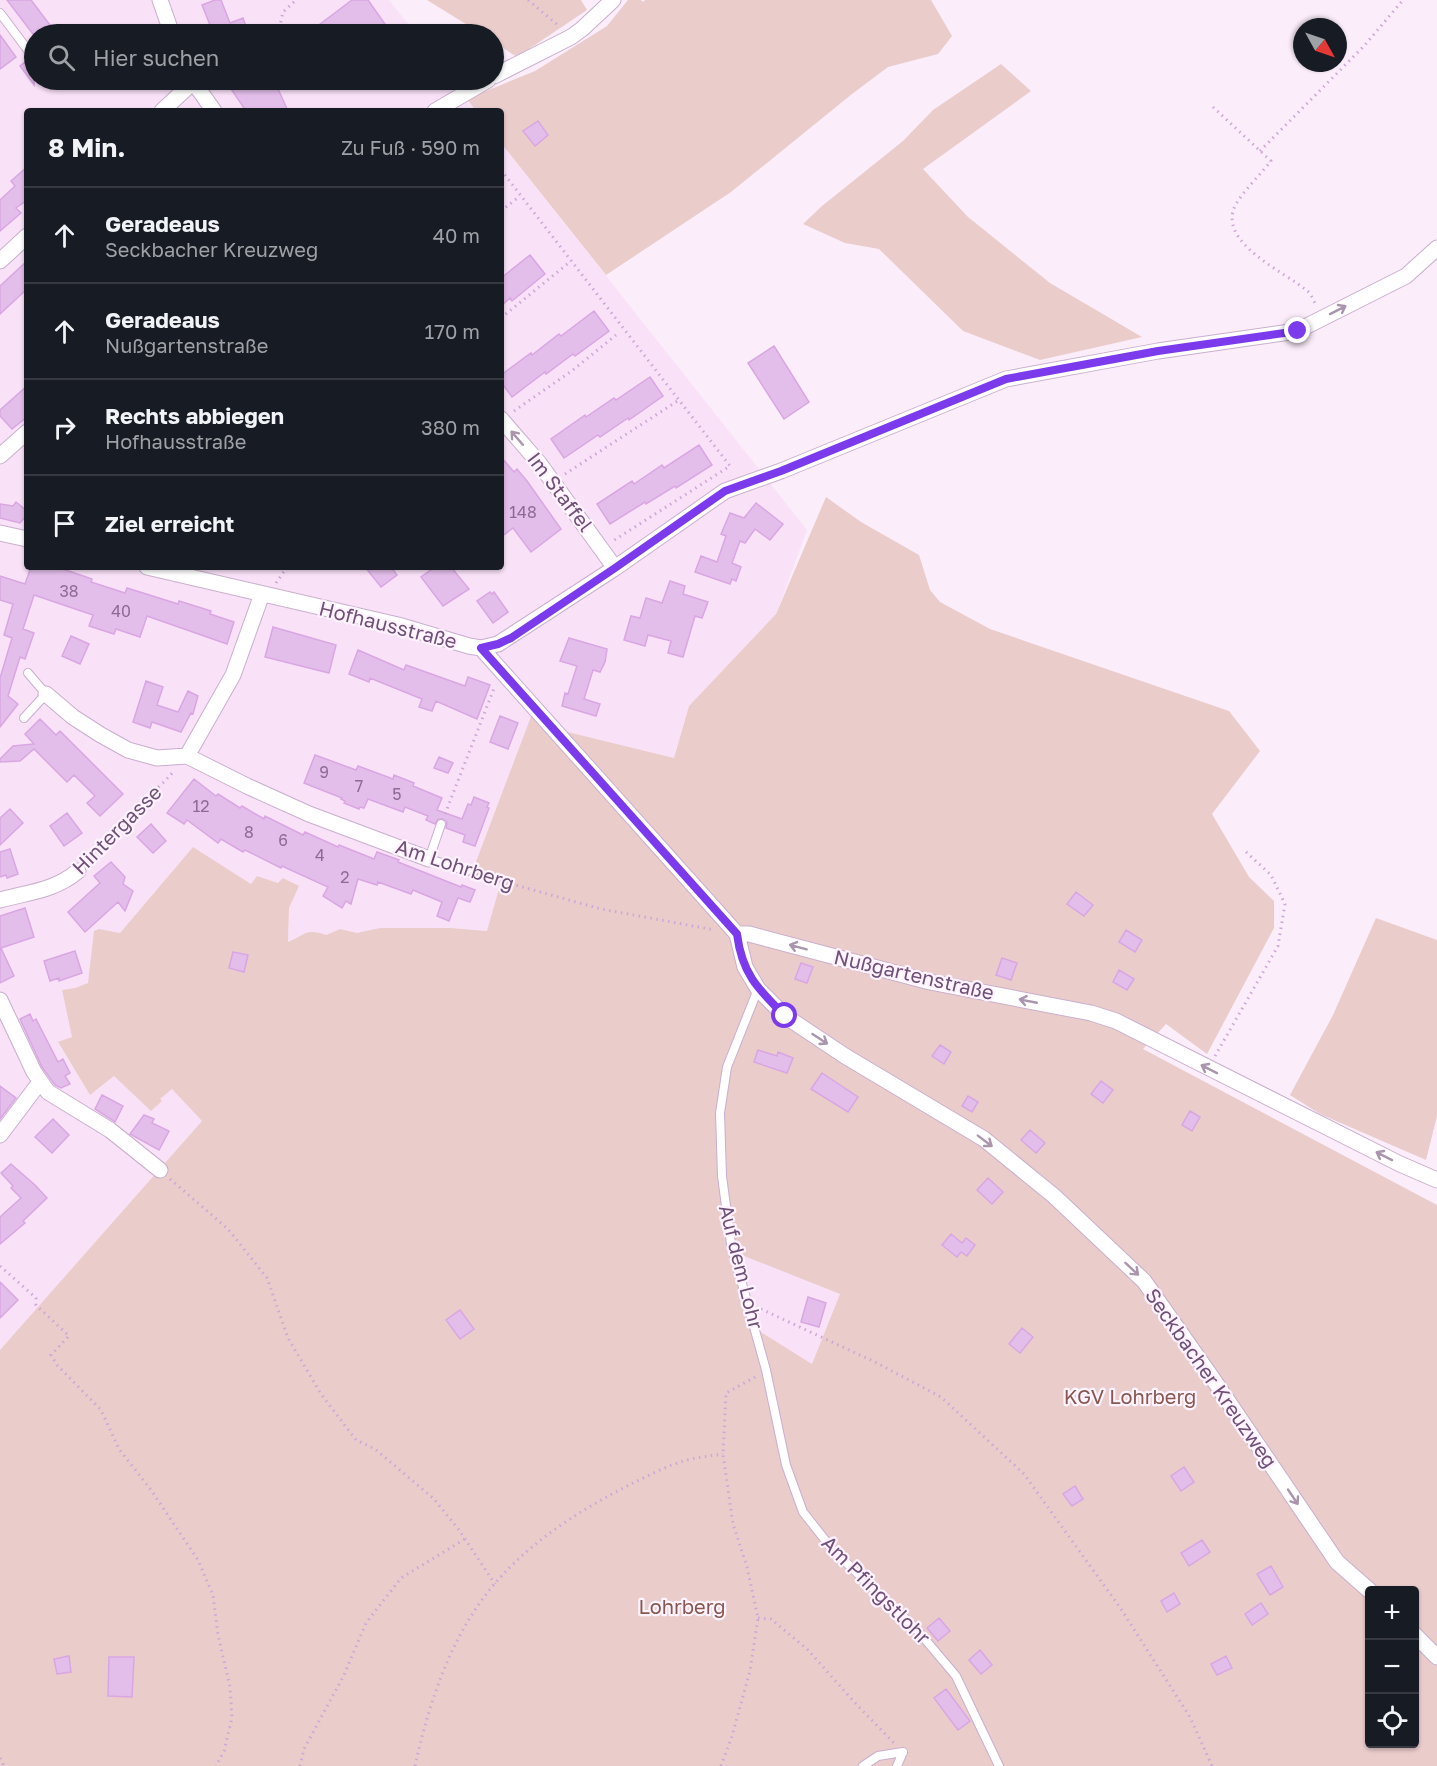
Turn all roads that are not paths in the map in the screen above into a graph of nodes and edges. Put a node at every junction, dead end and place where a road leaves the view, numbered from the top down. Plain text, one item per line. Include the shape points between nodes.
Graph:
1 (160, 0) edge
2 (613, 0) edge
3 (0, 13) edge
4 (168, 24) edge
5 (24, 45) edge
6 (504, 71) edge
7 (183, 90) edge
8 (199, 90) edge
9 (471, 90) edge
10 (165, 108) edge
11 (212, 108) edge
12 (440, 108) edge
13 (24, 239) edge
14 (1437, 248) edge
15 (0, 261) edge
16 (504, 423) edge
17 (24, 435) edge
18 (0, 456) edge
19 (0, 533) edge
20 (24, 538) edge
21 (615, 568) junction
22 (160, 570) edge
23 (262, 594) junction
24 (481, 648) junction
25 (28, 673) dead end
26 (46, 694) junction
27 (24, 718) dead end
28 (187, 756) junction
29 (441, 824) road end
30 (429, 859) junction
31 (78, 870) road end
32 (467, 871) road end
33 (0, 900) edge
34 (737, 934) junction
35 (758, 989) junction
36 (0, 1000) edge
37 (40, 1082) junction
38 (0, 1135) edge
39 (160, 1170) road end
40 (1437, 1180) edge
41 (766, 1370) joint
42 (1365, 1587) edge
43 (1419, 1639) edge
44 (1437, 1657) edge
45 (863, 1766) edge
46 (897, 1766) edge
47 (999, 1766) edge

1 - 4 street
2 - 6 street via 571,37
3 - 5 lane
7 - 10 street
8 - 11 street
9 - 12 street
13 - 15 street
21 -> 14 street, Hofhausstraße via 725,491 1006,379 1298,331 1406,276
21 -> 16 street, Im Staffel via 553,481
17 - 18 street
19 - 20 street
21 - 24 street, Hofhausstraße via 511,638
22 - 23 street, Hofhausstraße
23 - 24 street, Hofhausstraße
23 - 28 street via 233,675
24 - 34 street
25 - 26 lane
26 - 27 lane
26 - 28 street via 73,717 128,750 157,758
28 - 30 street, Am Lohrberg via 309,814
29 - 30 lane
30 - 32 lane, Am Lohrberg
31 - 33 street, Hintergasse via 50,888
34 - 35 street, Seckbacher Kreuzweg via 745,967
40 -> 34 street, Nußgartenstraße via 1091,1012 930,982
35 - 41 lane, Auf dem Lohr via 727,1066 720,1113 725,1211
35 -> 42 street, Seckbacher Kreuzweg via 794,1021 845,1056 984,1139 1054,1196 1144,1281 1337,1562
36 - 37 street
37 - 38 street
37 - 39 street via 58,1100 110,1130
41 - 47 lane, Am Pfingstlohr via 786,1465 803,1512 833,1550 918,1631 956,1676
43 - 44 street
45 - 46 lane via 878,1756 903,1752

